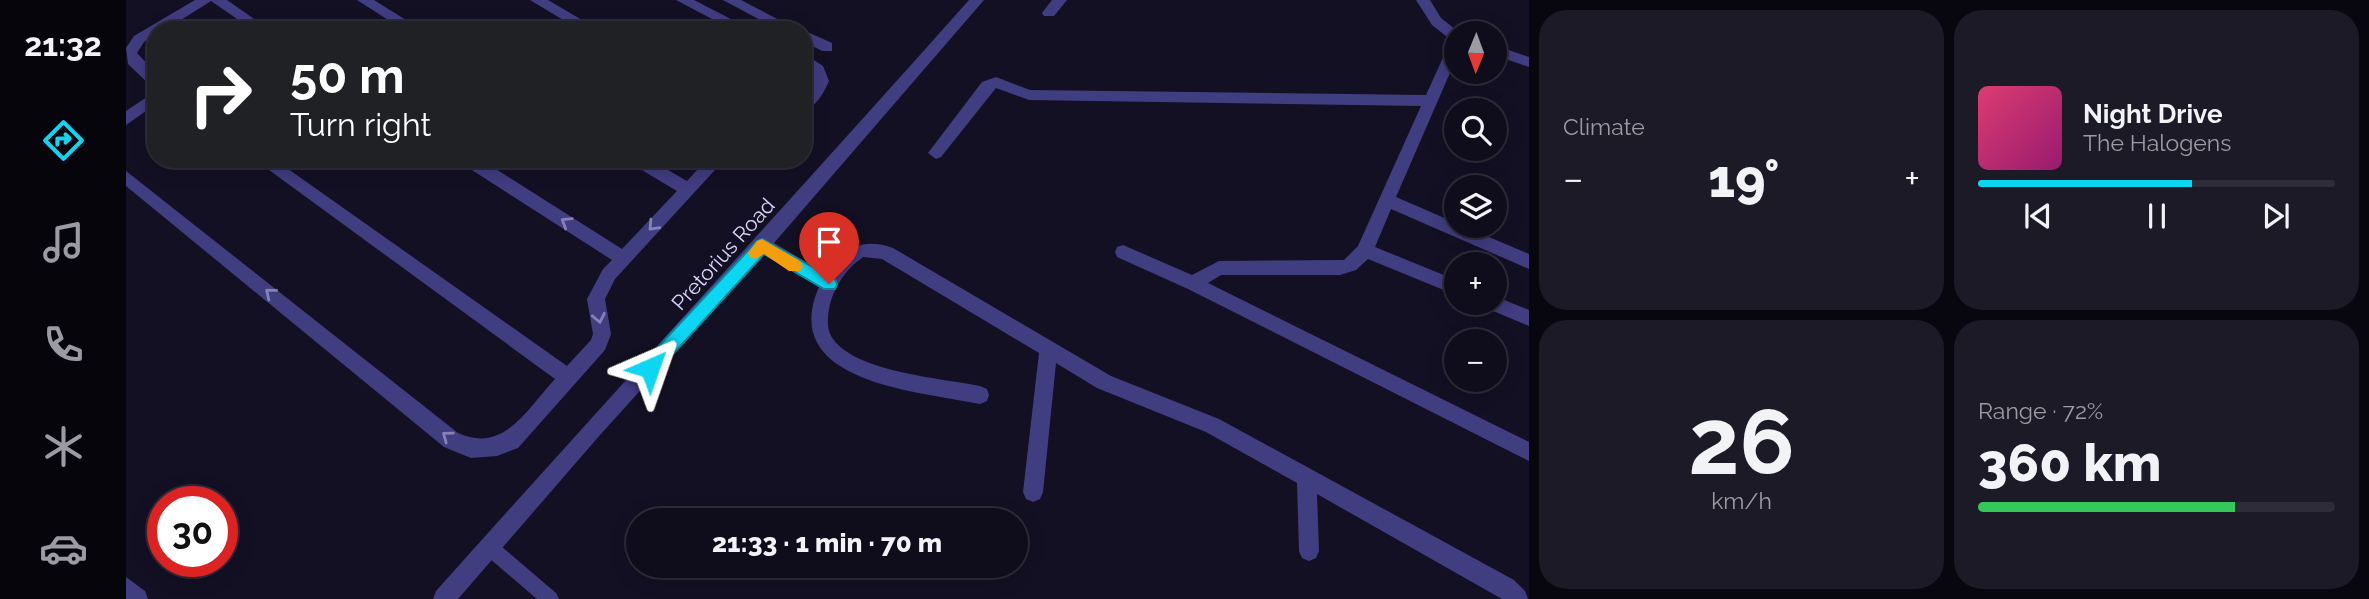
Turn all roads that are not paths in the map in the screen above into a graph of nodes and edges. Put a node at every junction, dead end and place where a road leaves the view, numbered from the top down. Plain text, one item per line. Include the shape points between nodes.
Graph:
1 (205, 0) edge
2 (217, 0) edge
3 (364, 0) edge
4 (537, 0) edge
5 (683, 0) edge
6 (730, 0) edge
7 (977, 0) edge
8 (1060, 0) edge
9 (1423, 0) edge
10 (1049, 13) dead end
11 (169, 21) edge
12 (249, 21) edge
13 (400, 21) edge
14 (576, 21) edge
15 (726, 21) edge
16 (773, 21) edge
17 (1444, 30) edge
18 (147, 34) edge
19 (812, 40) edge
20 (827, 47) dead end
21 (1507, 54) edge
22 (1529, 62) edge
23 (812, 64) edge
24 (132, 68) edge
25 (1444, 70) edge
26 (812, 98) edge
27 (1430, 102) junction
28 (147, 103) edge
29 (126, 119) edge
30 (936, 153) dead end
31 (275, 168) edge
32 (481, 168) edge
33 (652, 168) edge
34 (709, 168) edge
35 (126, 177) edge
36 (688, 189) junction
37 (1387, 200) junction
38 (762, 245) junction
39 (1365, 250) junction
40 (1124, 252) dead end
41 (623, 258) junction
42 (1529, 262) edge
43 (1444, 283) edge
44 (829, 284) junction
45 (1194, 284) junction
46 (1507, 309) edge
47 (1529, 318) edge
48 (1048, 349) junction
49 (570, 379) junction
50 (980, 395) dead end
51 (1529, 452) edge
52 (1307, 478) junction
53 (1033, 492) dead end
54 (488, 546) junction
55 (1309, 551) dead end
56 (126, 588) edge
57 (137, 599) edge
58 (444, 599) edge
59 (550, 599) edge
60 (1517, 599) edge

1 - 11 street
2 - 12 street
3 - 13 street
4 - 14 street
5 - 15 street
6 - 16 street
7 - 38 street, Pretorius Road
8 - 10 street
9 - 17 street
18 - 24 street via 130,53
19 - 20 street
21 - 22 street
23 - 26 street via 822,72
25 - 27 street
27 - 30 street via 1029,95 996,82 987,86
27 - 37 street
28 - 29 street
31 - 49 street
41 -> 32 street
33 - 36 street
34 - 36 street
49 -> 35 street via 511,441 482,449 462,446
36 -> 41 street
37 - 39 street
37 - 42 street
38 - 44 street
38 - 54 street, Pretorius Road
39 - 43 street
39 - 45 street via 1345,268 1219,268
40 - 45 street
41 -> 49 street via 596,299 601,340
44 - 48 street via 853,254 878,250
44 - 50 street via 820,306 821,334 843,358 873,373
45 - 51 street
46 - 47 street
48 - 52 street via 1104,382 1212,425
48 - 53 street
52 - 55 street
52 - 60 street via 1506,588
54 - 58 street, Pretorius Road
54 - 59 lane
56 - 57 street

